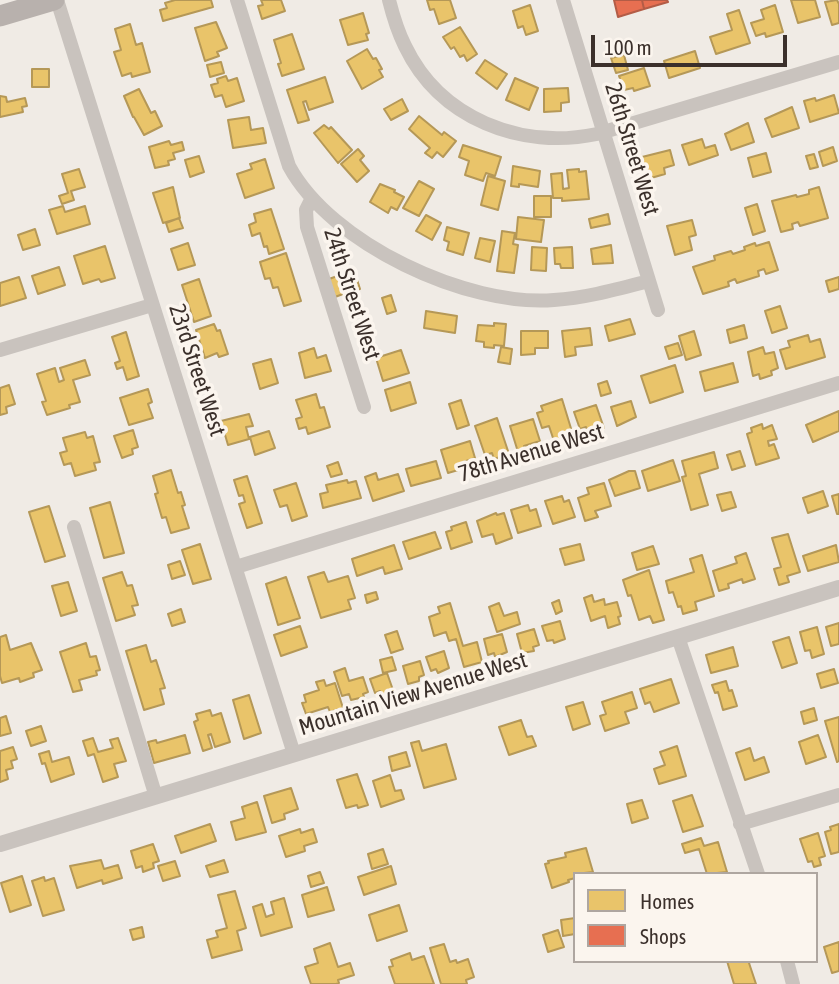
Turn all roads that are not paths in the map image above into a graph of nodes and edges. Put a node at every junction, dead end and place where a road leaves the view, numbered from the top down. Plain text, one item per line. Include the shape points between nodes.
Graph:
1 (56, 0) edge
2 (237, 0) edge
3 (389, 0) edge
4 (563, 0) edge
5 (0, 16) edge
6 (839, 62) edge
7 (603, 132) junction
8 (312, 198) junction
9 (649, 281) junction
10 (152, 304) junction
11 (658, 310) dead end
12 (0, 350) edge
13 (839, 383) edge
14 (364, 407) dead end
15 (74, 527) dead end
16 (236, 567) junction
17 (839, 588) edge
18 (678, 637) junction
19 (294, 754) junction
20 (839, 795) edge
21 (156, 797) junction
22 (740, 824) junction
23 (0, 844) edge
24 (757, 872) edge
25 (788, 963) edge
26 (793, 984) edge

1 - 5 main road
1 - 10 street, 23rd Street West
2 - 8 street via 284,153
3 - 7 street via 400,36 415,63 442,96 465,114 520,135 573,137
4 - 7 street, 26th Street West
6 - 7 street
7 - 9 street, 26th Street West
8 - 9 street via 385,254 466,289 553,301
8 - 14 street, 24th Street West via 306,210 307,227
9 - 11 street, 26th Street West
10 - 12 street
10 - 16 street, 23rd Street West
13 - 16 street, 78th Avenue West
15 - 21 street
16 - 19 street, 23rd Street West
17 - 18 street, Mountain View Avenue West
18 - 19 street, Mountain View Avenue West
18 - 22 street
19 - 21 street, Mountain View Avenue West
20 - 22 street
21 - 23 street, Mountain View Avenue West
22 - 24 street
25 - 26 street

